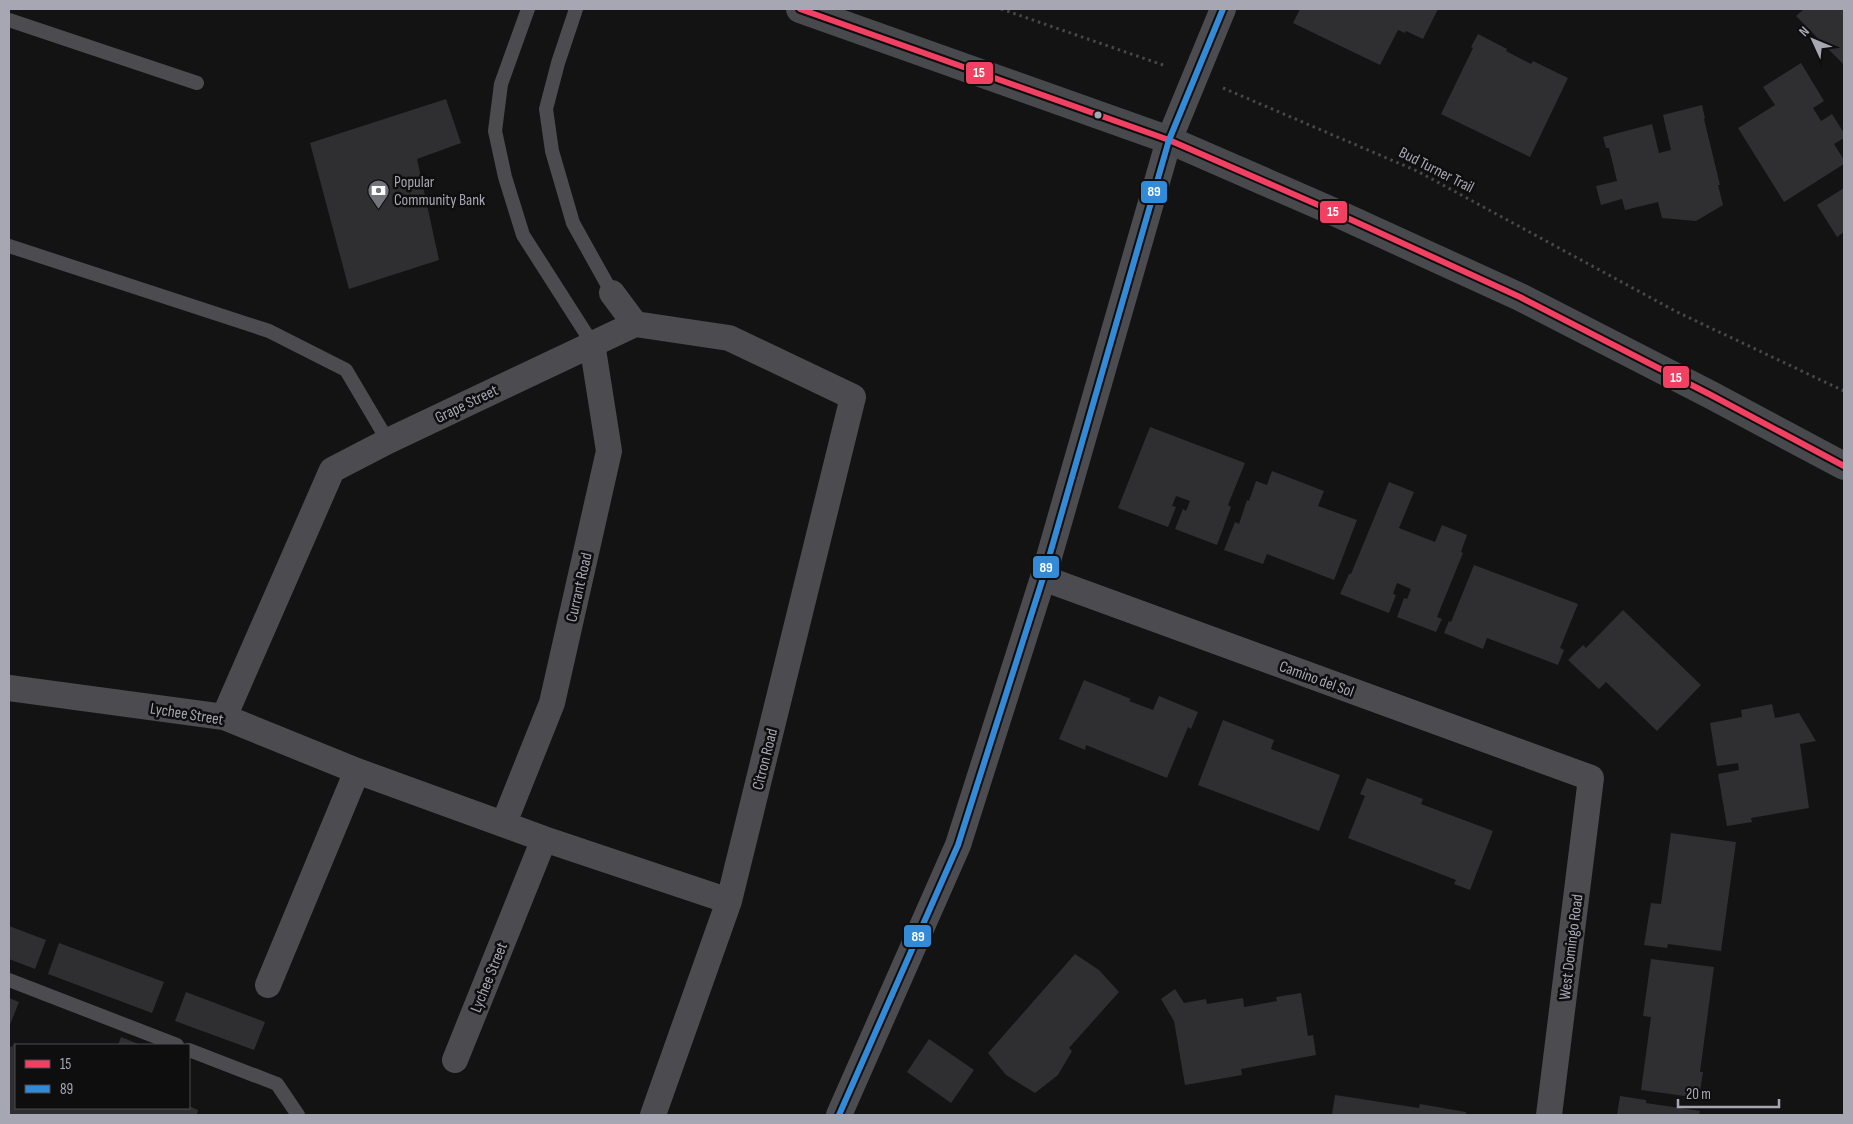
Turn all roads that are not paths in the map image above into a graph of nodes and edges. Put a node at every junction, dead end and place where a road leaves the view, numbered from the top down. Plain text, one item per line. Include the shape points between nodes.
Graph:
1 (528, 9) edge
2 (576, 9) edge
3 (800, 9) edge
4 (1223, 9) edge
5 (9, 20) edge
6 (198, 83) dead end
7 (1169, 140) junction
8 (9, 246) edge
9 (612, 293) joint
10 (635, 324) junction
11 (592, 343) junction
12 (388, 441) junction
13 (1844, 466) edge
14 (1044, 578) junction
15 (9, 688) edge
16 (224, 717) junction
17 (357, 771) junction
18 (1590, 778) joint
19 (504, 823) junction
20 (544, 839) junction
21 (729, 901) junction
22 (9, 980) edge
23 (268, 985) dead end
24 (174, 1044) edge
25 (190, 1050) edge
26 (455, 1060) dead end
27 (298, 1115) edge
28 (653, 1115) edge
29 (839, 1115) edge
30 (1548, 1115) edge

1 - 11 lane via 501,84 495,131 523,235
2 - 9 lane via 546,109 552,151 573,223
3 - 7 main road
4 - 7 street
5 - 6 lane
7 - 13 main road via 1520,298
7 - 14 street
8 - 12 lane via 269,330 346,370
9 - 10 street
10 - 11 street, Grape Street
10 - 21 street, Citron Road via 729,338 852,397
11 - 12 street, Grape Street
11 - 19 street, Currant Road via 608,451 552,702
12 - 16 street, Grape Street via 332,470
14 - 18 street, Camino del Sol
14 - 29 street via 958,845
15 - 16 street, Lychee Street
16 - 17 street, Lychee Street
17 - 19 street, Lychee Street
17 - 23 street
18 - 30 street, West Domingo Road
19 - 20 street, Lychee Street
20 - 21 street, Lychee Street
20 - 26 street, Lychee Street
21 - 28 street, Citron Road
22 - 24 lane
25 - 27 lane via 277,1084

